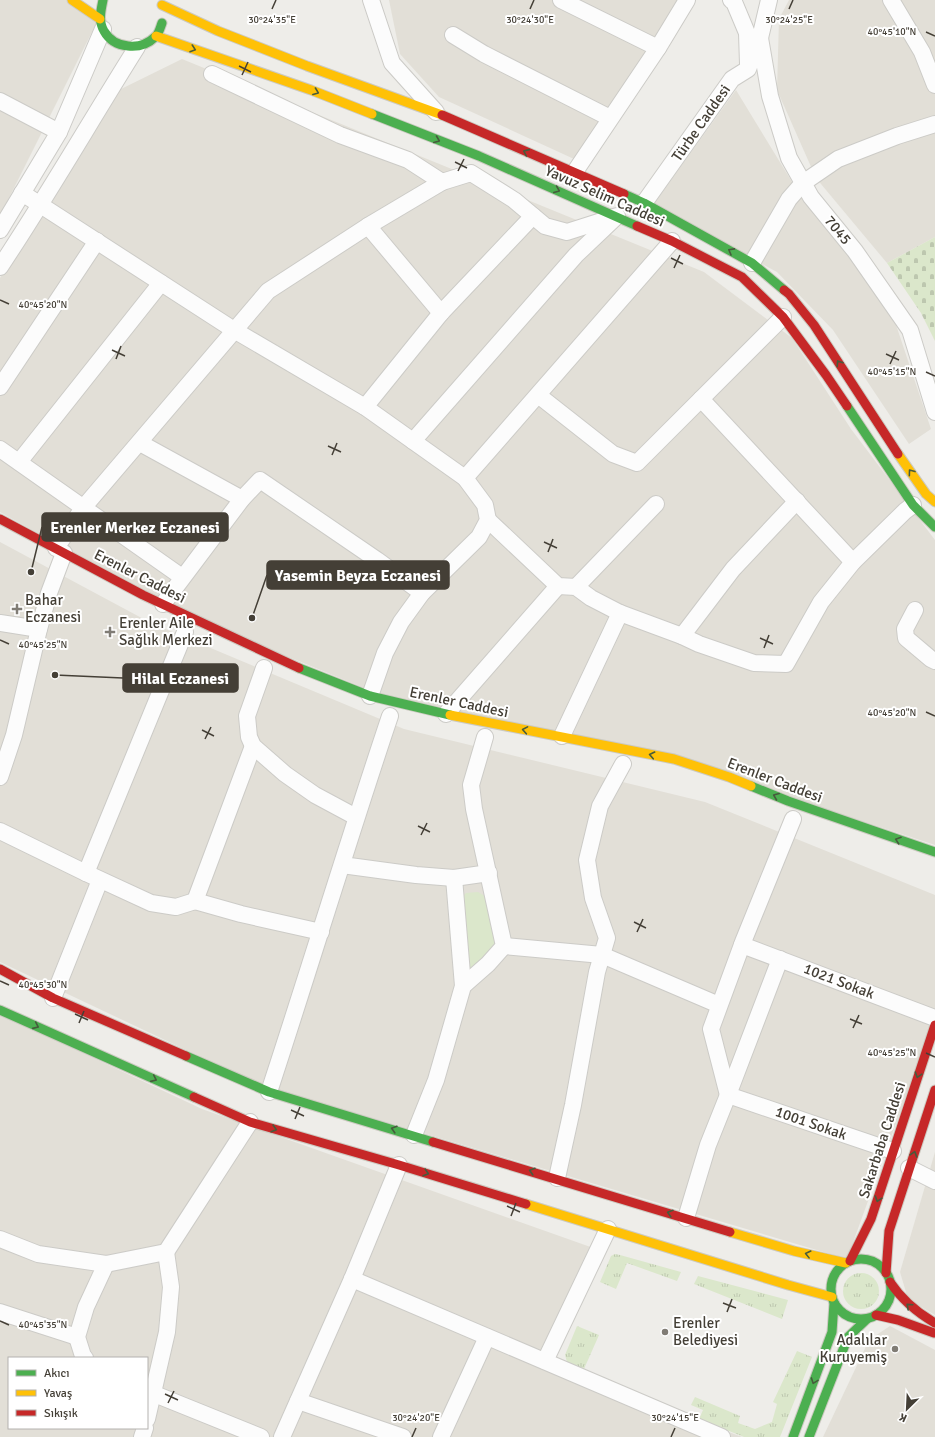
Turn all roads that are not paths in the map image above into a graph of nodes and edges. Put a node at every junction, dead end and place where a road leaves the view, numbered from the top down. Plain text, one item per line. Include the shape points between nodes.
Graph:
1 (72, 0) edge
2 (103, 0) edge
3 (371, 0) edge
4 (561, 0) edge
5 (687, 0) edge
6 (731, 0) edge
7 (769, 0) edge
8 (891, 0) edge
9 (161, 2) edge
10 (101, 24) junction
11 (453, 35) dead end
12 (156, 36) junction
13 (760, 38) junction
14 (137, 47) junction
15 (658, 48) junction
16 (748, 69) junction
17 (212, 74) dead end
18 (935, 85) edge
19 (0, 101) edge
20 (437, 113) junction
21 (610, 118) junction
22 (935, 124) edge
23 (59, 132) junction
24 (574, 173) junction
25 (442, 182) junction
26 (803, 183) junction
27 (22, 193) junction
28 (644, 203) junction
29 (41, 205) junction
30 (533, 216) junction
31 (617, 216) junction
32 (368, 226) junction
33 (0, 230) edge
34 (97, 241) junction
35 (672, 241) junction
36 (752, 262) junction
37 (0, 267) edge
38 (161, 283) junction
39 (441, 312) junction
40 (783, 317) junction
41 (234, 330) junction
42 (0, 387) edge
43 (538, 395) junction
44 (701, 399) junction
45 (365, 407) junction
46 (935, 412) edge
47 (413, 441) junction
48 (140, 443) junction
49 (0, 449) edge
50 (18, 462) junction
51 (465, 478) junction
52 (242, 499) junction
53 (797, 502) junction
54 (935, 502) edge
55 (656, 504) dead end
56 (914, 505) junction
57 (83, 508) junction
58 (0, 519) edge
59 (488, 520) junction
60 (935, 527) edge
61 (59, 560) junction
62 (853, 562) junction
63 (182, 577) junction
64 (558, 586) junction
65 (576, 587) junction
66 (422, 593) junction
67 (163, 604) junction
68 (915, 610) dead end
69 (620, 613) junction
70 (0, 623) edge
71 (39, 629) junction
72 (186, 632) dead end
73 (682, 636) junction
74 (935, 661) edge
75 (263, 668) dead end
76 (370, 696) junction
77 (446, 714) junction
78 (390, 716) dead end
79 (562, 736) junction
80 (484, 737) dead end
81 (252, 746) junction
82 (624, 764) dead end
83 (0, 777) edge
84 (356, 817) junction
85 (792, 818) dead end
86 (0, 832) edge
87 (935, 852) edge
88 (342, 865) junction
89 (489, 873) junction
90 (93, 877) junction
91 (454, 878) junction
92 (195, 901) junction
93 (321, 932) junction
94 (742, 945) junction
95 (504, 946) junction
96 (602, 955) junction
97 (780, 959) junction
98 (0, 969) edge
99 (463, 986) junction
100 (52, 998) junction
101 (719, 1005) junction
102 (0, 1010) edge
103 (935, 1018) edge
104 (935, 1025) edge
105 (935, 1090) edge
106 (269, 1092) junction
107 (728, 1095) junction
108 (250, 1122) junction
109 (414, 1135) junction
110 (894, 1151) junction
111 (399, 1165) junction
112 (909, 1168) junction
113 (557, 1178) junction
114 (935, 1181) edge
115 (686, 1218) junction
116 (608, 1229) junction
117 (0, 1239) edge
118 (166, 1252) junction
119 (848, 1262) junction
120 (106, 1264) junction
121 (886, 1273) junction
122 (352, 1279) junction
123 (890, 1282) junction
124 (833, 1300) junction
125 (0, 1312) edge
126 (876, 1315) junction
127 (866, 1319) junction
128 (935, 1323) edge
129 (935, 1334) edge
130 (77, 1337) junction
131 (487, 1337) junction
132 (84, 1357) edge
133 (545, 1361) junction
134 (150, 1392) edge
135 (298, 1401) junction
136 (148, 1410) edge
137 (261, 1437) edge
138 (282, 1437) edge
139 (403, 1437) edge
140 (440, 1437) edge
141 (722, 1437) edge
142 (793, 1437) edge
143 (809, 1437) edge

1 - 10 main road
2 - 10 main road via 100,9
3 - 20 street via 392,63
4 - 15 street
5 - 15 street
6 - 16 street via 746,33
7 - 13 street
8 - 18 street via 922,52
9 - 12 main road via 164,16
9 - 20 main road, Yavuz Selim Caddesi via 218,31
10 - 14 main road via 108,37 116,44
10 - 23 street
11 - 21 street via 484,54
12 - 14 main road via 148,43
12 -> 31 main road, Yavuz Selim Caddesi via 311,90 479,156
13 - 16 street
13 - 26 street, 7045 via 774,110 789,158
14 - 29 street
15 - 21 street
16 - 28 street, Türbe Caddesi via 732,78
17 - 25 street via 340,135 408,160
19 - 23 street
24 -> 20 main road, Yavuz Selim Caddesi
21 - 24 street
22 - 26 street via 838,159
23 - 27 street
24 - 28 main road, Yavuz Selim Caddesi
25 - 30 street via 471,173 514,200
25 - 32 street
26 - 36 street via 789,199
26 - 46 street, 7045 via 811,197 855,251 910,330
27 - 29 street
27 - 33 street
36 -> 28 main road, Yavuz Selim Caddesi
29 - 34 street
29 - 37 street
30 - 31 street via 545,226 567,232
30 - 39 street
31 - 35 main road, Yavuz Selim Caddesi
31 - 47 street via 576,255
32 - 39 street
32 - 41 street via 268,292
34 - 38 street
34 - 42 street
35 - 40 main road, Yavuz Selim Caddesi via 742,277
35 - 43 street
54 -> 36 main road, Yavuz Selim Caddesi via 926,494 904,463 814,324 789,294
38 - 41 street
38 - 50 street
39 - 45 street
40 - 44 street
40 - 56 main road, Yavuz Selim Caddesi via 826,375
41 - 45 street
41 - 48 street
43 - 44 street via 613,454 637,463
43 - 51 street
44 - 53 street
45 - 47 street
47 - 51 street
48 - 52 street
48 - 57 street
49 - 50 street
50 - 57 street
51 - 59 street via 485,505
52 - 63 street
52 - 66 street via 260,480
53 - 62 street
53 - 73 street via 733,569
55 - 65 street
56 - 60 main road, Yavuz Selim Caddesi
56 - 62 street
57 - 61 street
57 - 63 street
58 - 61 main road, Erenler Caddesi
59 - 64 street
59 - 66 street via 479,537
61 - 67 main road, Erenler Caddesi
61 - 71 street
62 - 73 street via 821,602 786,664 754,663
63 - 67 street
64 - 65 street
64 - 77 street
65 - 69 street
66 - 76 street via 401,622 385,652
67 - 76 main road, Erenler Caddesi via 290,664
68 - 74 street via 905,629 906,638
69 - 73 street
69 - 79 street
70 - 71 street
71 - 83 street via 14,735
72 - 90 street
75 - 81 street via 247,716
76 - 77 main road, Erenler Caddesi
79 -> 77 main road, Erenler Caddesi
78 - 84 street
87 -> 79 main road, Erenler Caddesi via 674,759
80 - 89 street via 471,785
81 - 84 street via 315,795
81 - 92 street
82 - 96 street via 600,806 587,860 593,898 607,938
84 - 88 street
85 - 94 street
86 - 90 street
88 - 91 street
88 - 93 street
89 - 91 street
89 - 95 street
90 - 92 street via 151,903 176,907
90 - 100 street
91 - 99 street
92 - 93 street
93 - 106 street
94 - 97 street, 1021 Sokak
94 - 101 street
95 - 96 street
95 - 99 street
96 - 101 street
96 - 113 street via 596,972 573,1105
97 - 103 street, 1021 Sokak
97 - 107 street
98 - 100 main road
99 - 109 street via 436,1080
100 - 106 main road
101 - 107 street via 711,1029
102 -> 108 main road
104 -> 110 main road, Sakarbaba Caddesi
112 -> 105 main road
109 -> 106 main road
107 - 110 street, 1001 Sokak
107 - 115 street via 708,1145
108 -> 111 main road
108 - 118 street
113 -> 109 main road
110 -> 119 main road, Sakarbaba Caddesi via 871,1219
111 -> 116 main road
111 - 122 street
112 - 114 street
112 - 121 main road via 889,1231
115 -> 113 main road
119 -> 115 main road via 794,1251
116 - 124 main road
116 - 133 street
117 - 120 street via 38,1254
118 - 120 street
118 - 134 street via 170,1286 167,1332
119 - 121 main road via 860,1259 870,1261 879,1265
119 - 124 main road via 833,1278
120 - 130 street via 86,1308
121 - 123 main road
122 - 131 street
122 - 135 street
123 - 126 main road via 888,1301
128 -> 123 main road via 910,1307
124 - 127 main road via 848,1316
124 -> 142 main road via 832,1332
125 - 130 street
126 - 127 main road
126 - 129 main road
127 - 143 main road via 848,1337
130 - 132 street
131 - 133 street
131 - 140 street
133 - 141 street
134 - 136 street
134 - 137 street
135 - 138 street
135 - 139 street

